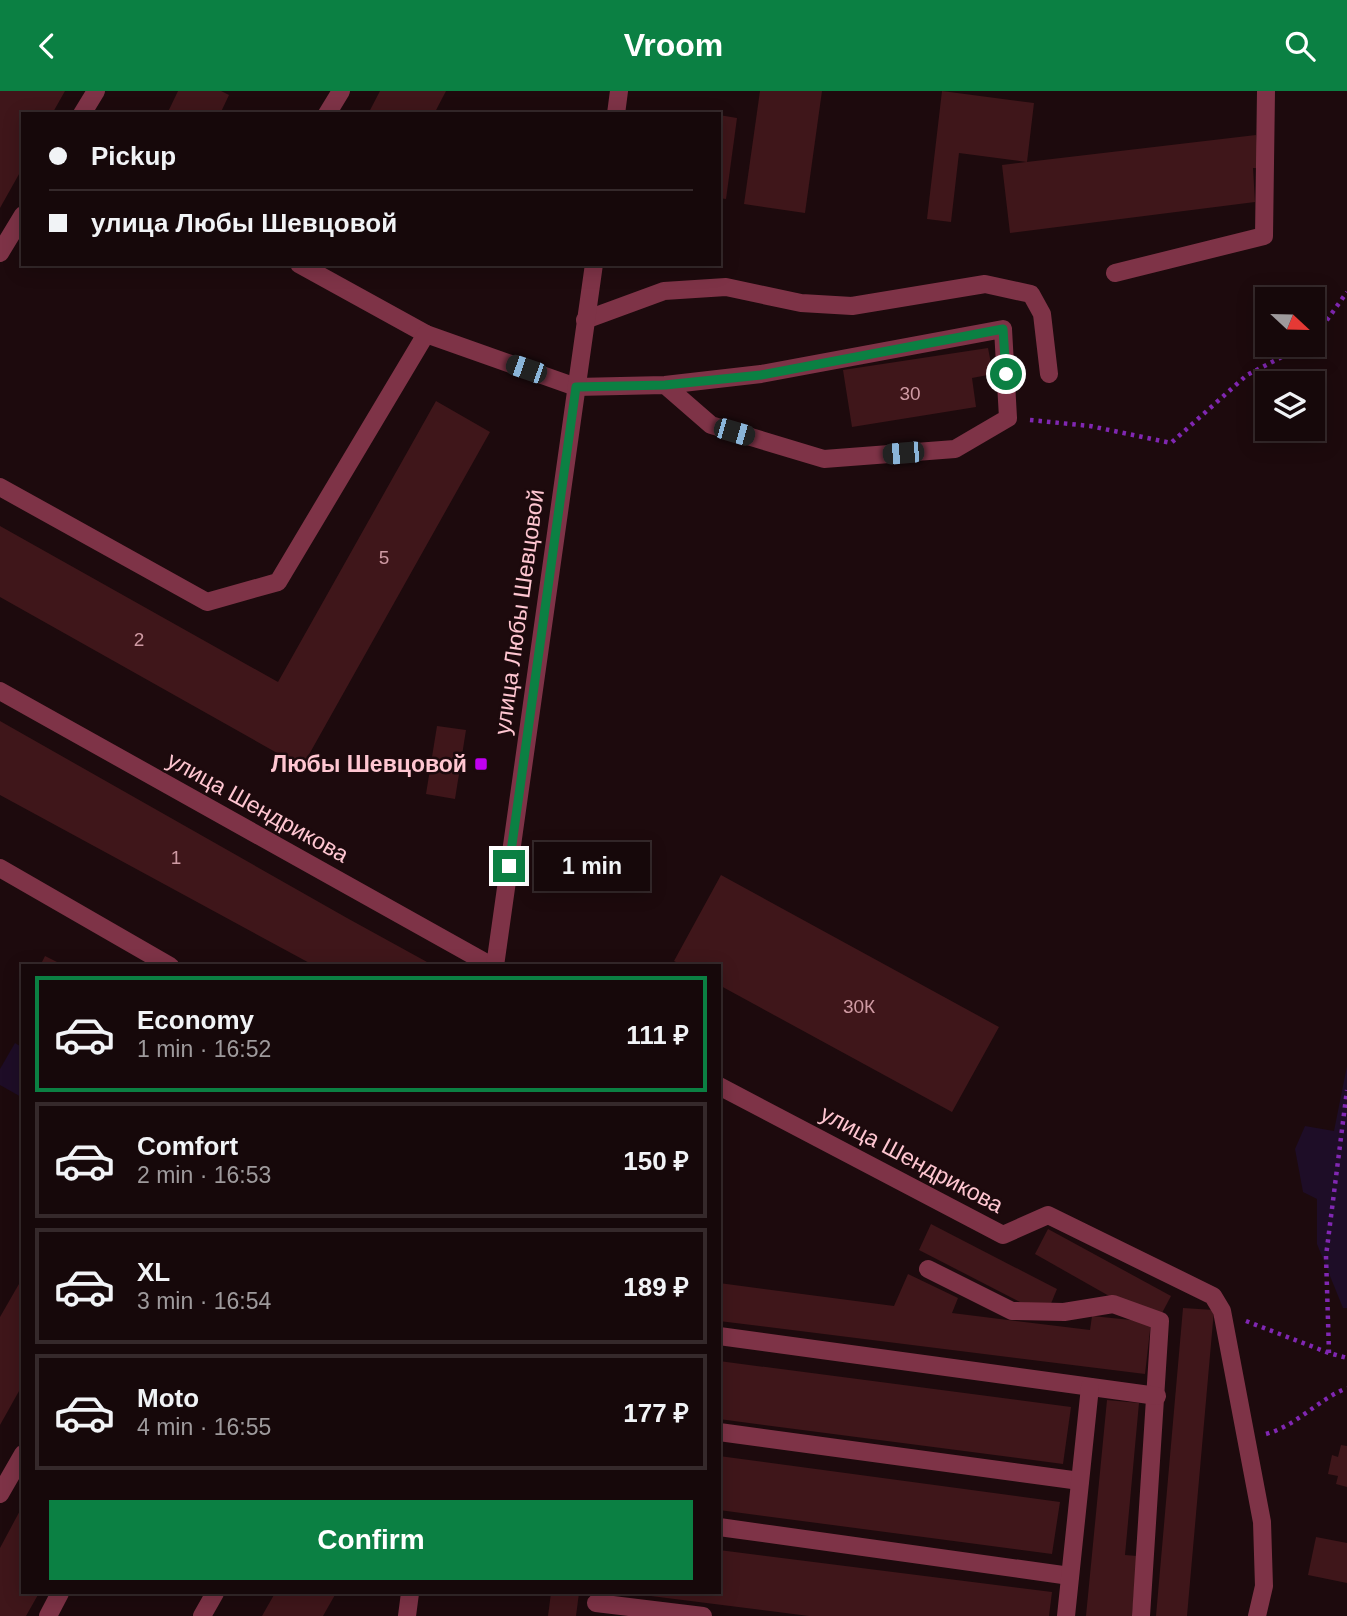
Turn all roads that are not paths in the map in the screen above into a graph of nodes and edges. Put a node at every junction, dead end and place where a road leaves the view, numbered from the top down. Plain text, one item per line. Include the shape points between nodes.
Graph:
1 (96, 91) edge
2 (341, 91) edge
3 (619, 91) edge
4 (1266, 91) edge
5 (83, 112) edge
6 (328, 112) edge
7 (616, 112) edge
8 (21, 218) edge
9 (0, 253) edge
10 (303, 266) edge
11 (594, 266) edge
12 (1115, 273) dead end
13 (585, 320) junction
14 (426, 334) junction
15 (1049, 375) dead end
16 (665, 385) junction
17 (576, 387) junction
18 (0, 487) edge
19 (0, 691) edge
20 (3, 875) edge
21 (166, 964) edge
22 (490, 964) edge
23 (494, 964) edge
24 (721, 1087) edge
25 (928, 1269) dead end
26 (721, 1336) edge
27 (1090, 1387) junction
28 (1157, 1396) junction
29 (721, 1432) edge
30 (21, 1457) edge
31 (1080, 1481) junction
32 (0, 1494) edge
33 (721, 1527) edge
34 (1070, 1576) junction
35 (59, 1594) edge
36 (214, 1594) edge
37 (410, 1594) edge
38 (595, 1604) edge
39 (48, 1616) edge
40 (202, 1616) edge
41 (407, 1616) edge
42 (703, 1616) edge
43 (1066, 1616) edge
44 (1141, 1616) edge
45 (1256, 1616) edge

1 - 5 street
2 - 6 street
3 - 7 street
4 - 12 street via 1264,236
8 - 9 street
10 - 14 street
11 - 13 street, улица Любы Шевцовой
13 - 15 street via 664,291 726,287 801,303 852,306 985,284 1031,294 1042,314
13 - 17 street, улица Любы Шевцовой
14 - 17 street
14 - 18 street via 278,582 207,602
16 - 16 street via 761,375 1003,329 1008,418 955,449 824,459 711,425
16 - 17 street
17 - 23 street, улица Любы Шевцовой
19 - 22 street, улица Шендрикова
20 - 21 street
24 - 45 street, улица Шендрикова via 1003,1235 1048,1215 1213,1296 1222,1311 1262,1522 1264,1586
25 - 28 street via 1012,1311 1064,1312 1113,1304 1160,1321
26 - 27 street
27 - 28 street
27 - 31 street
28 - 44 street
29 - 31 street
30 - 32 street
31 - 34 street
33 - 34 street
34 - 43 street
35 - 39 street
36 - 40 street
37 - 41 street
38 - 42 street

